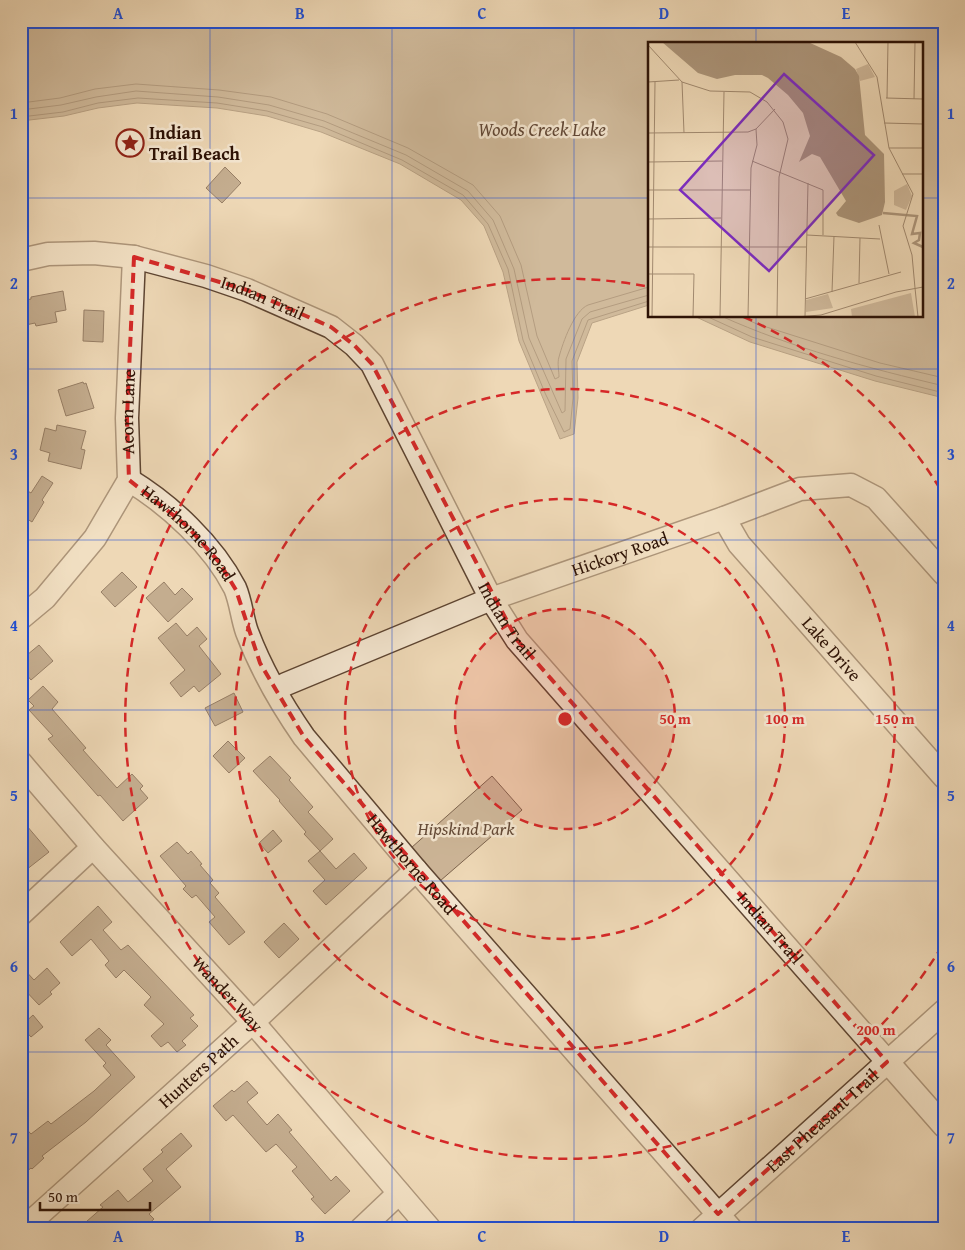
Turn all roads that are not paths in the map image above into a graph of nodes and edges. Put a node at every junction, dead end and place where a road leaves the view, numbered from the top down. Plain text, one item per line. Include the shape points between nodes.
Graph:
1 (134, 257) junction
2 (21, 260) edge
3 (129, 480) junction
4 (724, 518) junction
5 (944, 574) edge
6 (491, 599) junction
7 (21, 618) edge
8 (275, 690) junction
9 (21, 763) edge
10 (944, 777) edge
11 (93, 847) junction
12 (416, 870) junction
13 (21, 914) edge
14 (944, 1011) edge
15 (253, 1022) junction
16 (887, 1062) junction
17 (944, 1126) edge
18 (399, 1193) junction
19 (725, 1221) edge
20 (23, 1229) edge
21 (361, 1229) edge
22 (430, 1229) edge
23 (702, 1229) edge

1 - 2 street, Indian Trail via 94,253 48,254
1 - 3 street, Acorn Lane via 127,418
1 - 6 street, Indian Trail via 247,290 331,327 354,345 372,364
3 - 7 street, Acorn Lane via 95,538 45,598
3 - 8 street, Hawthorne Road via 152,494 188,526 219,562 236,590 247,632
4 - 5 street, Hickory Road via 800,489 851,485 876,498
4 - 6 street, Hickory Road
4 - 10 street, Lake Drive via 739,544
6 - 8 street, Hickory Road
6 - 16 street, Indian Trail via 517,640
8 - 12 street, Hawthorne Road via 304,736
9 - 11 street, Wander Way
11 - 13 street
11 - 15 street, Wander Way
12 - 15 street, Hunters Path
12 - 19 street, Hawthorne Road
14 - 16 street, East Pheasant Trail
15 - 18 street, Wander Way
15 - 20 street, Hunters Path
16 - 17 street, Indian Trail
16 - 19 street, East Pheasant Trail
18 - 21 street
18 - 22 street, Wander Way
19 - 23 street, East Pheasant Trail

